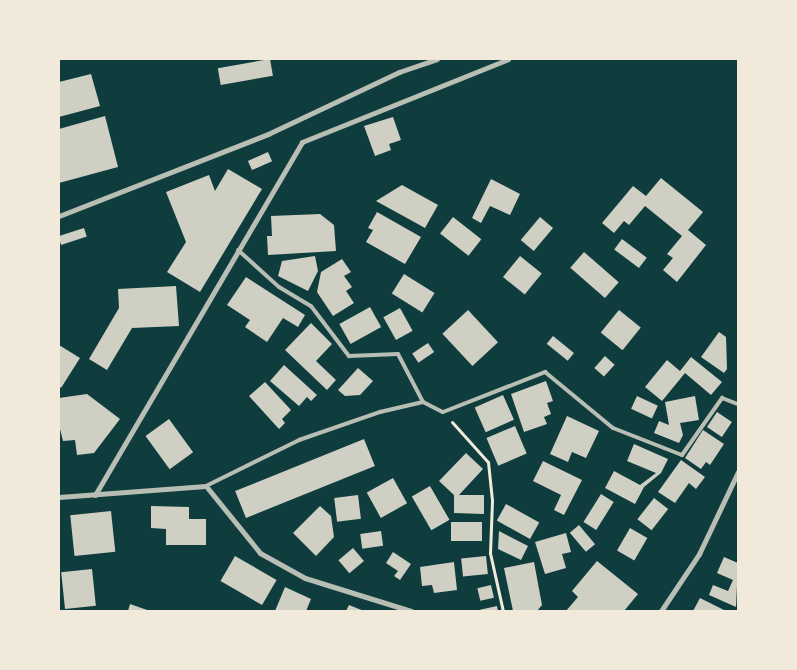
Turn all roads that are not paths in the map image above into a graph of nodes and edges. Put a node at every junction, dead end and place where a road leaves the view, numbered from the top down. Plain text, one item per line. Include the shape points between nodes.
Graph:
1 (436, 59) edge
2 (508, 59) edge
3 (59, 216) edge
4 (238, 250) junction
5 (423, 402) junction
6 (738, 404) edge
7 (738, 472) edge
8 (206, 486) junction
9 (95, 494) junction
10 (59, 497) edge
11 (411, 611) edge
12 (661, 611) edge

1 - 3 street via 399,72 268,134
2 - 4 street via 302,142
4 - 5 lane via 279,287 311,306 349,356 398,354
4 - 9 street
5 - 6 lane via 443,412 545,372 613,428 682,455 722,398
5 - 8 lane via 380,412 299,440
7 - 12 street via 699,554
8 - 9 street
8 - 11 street via 260,553 305,578
9 - 10 street

